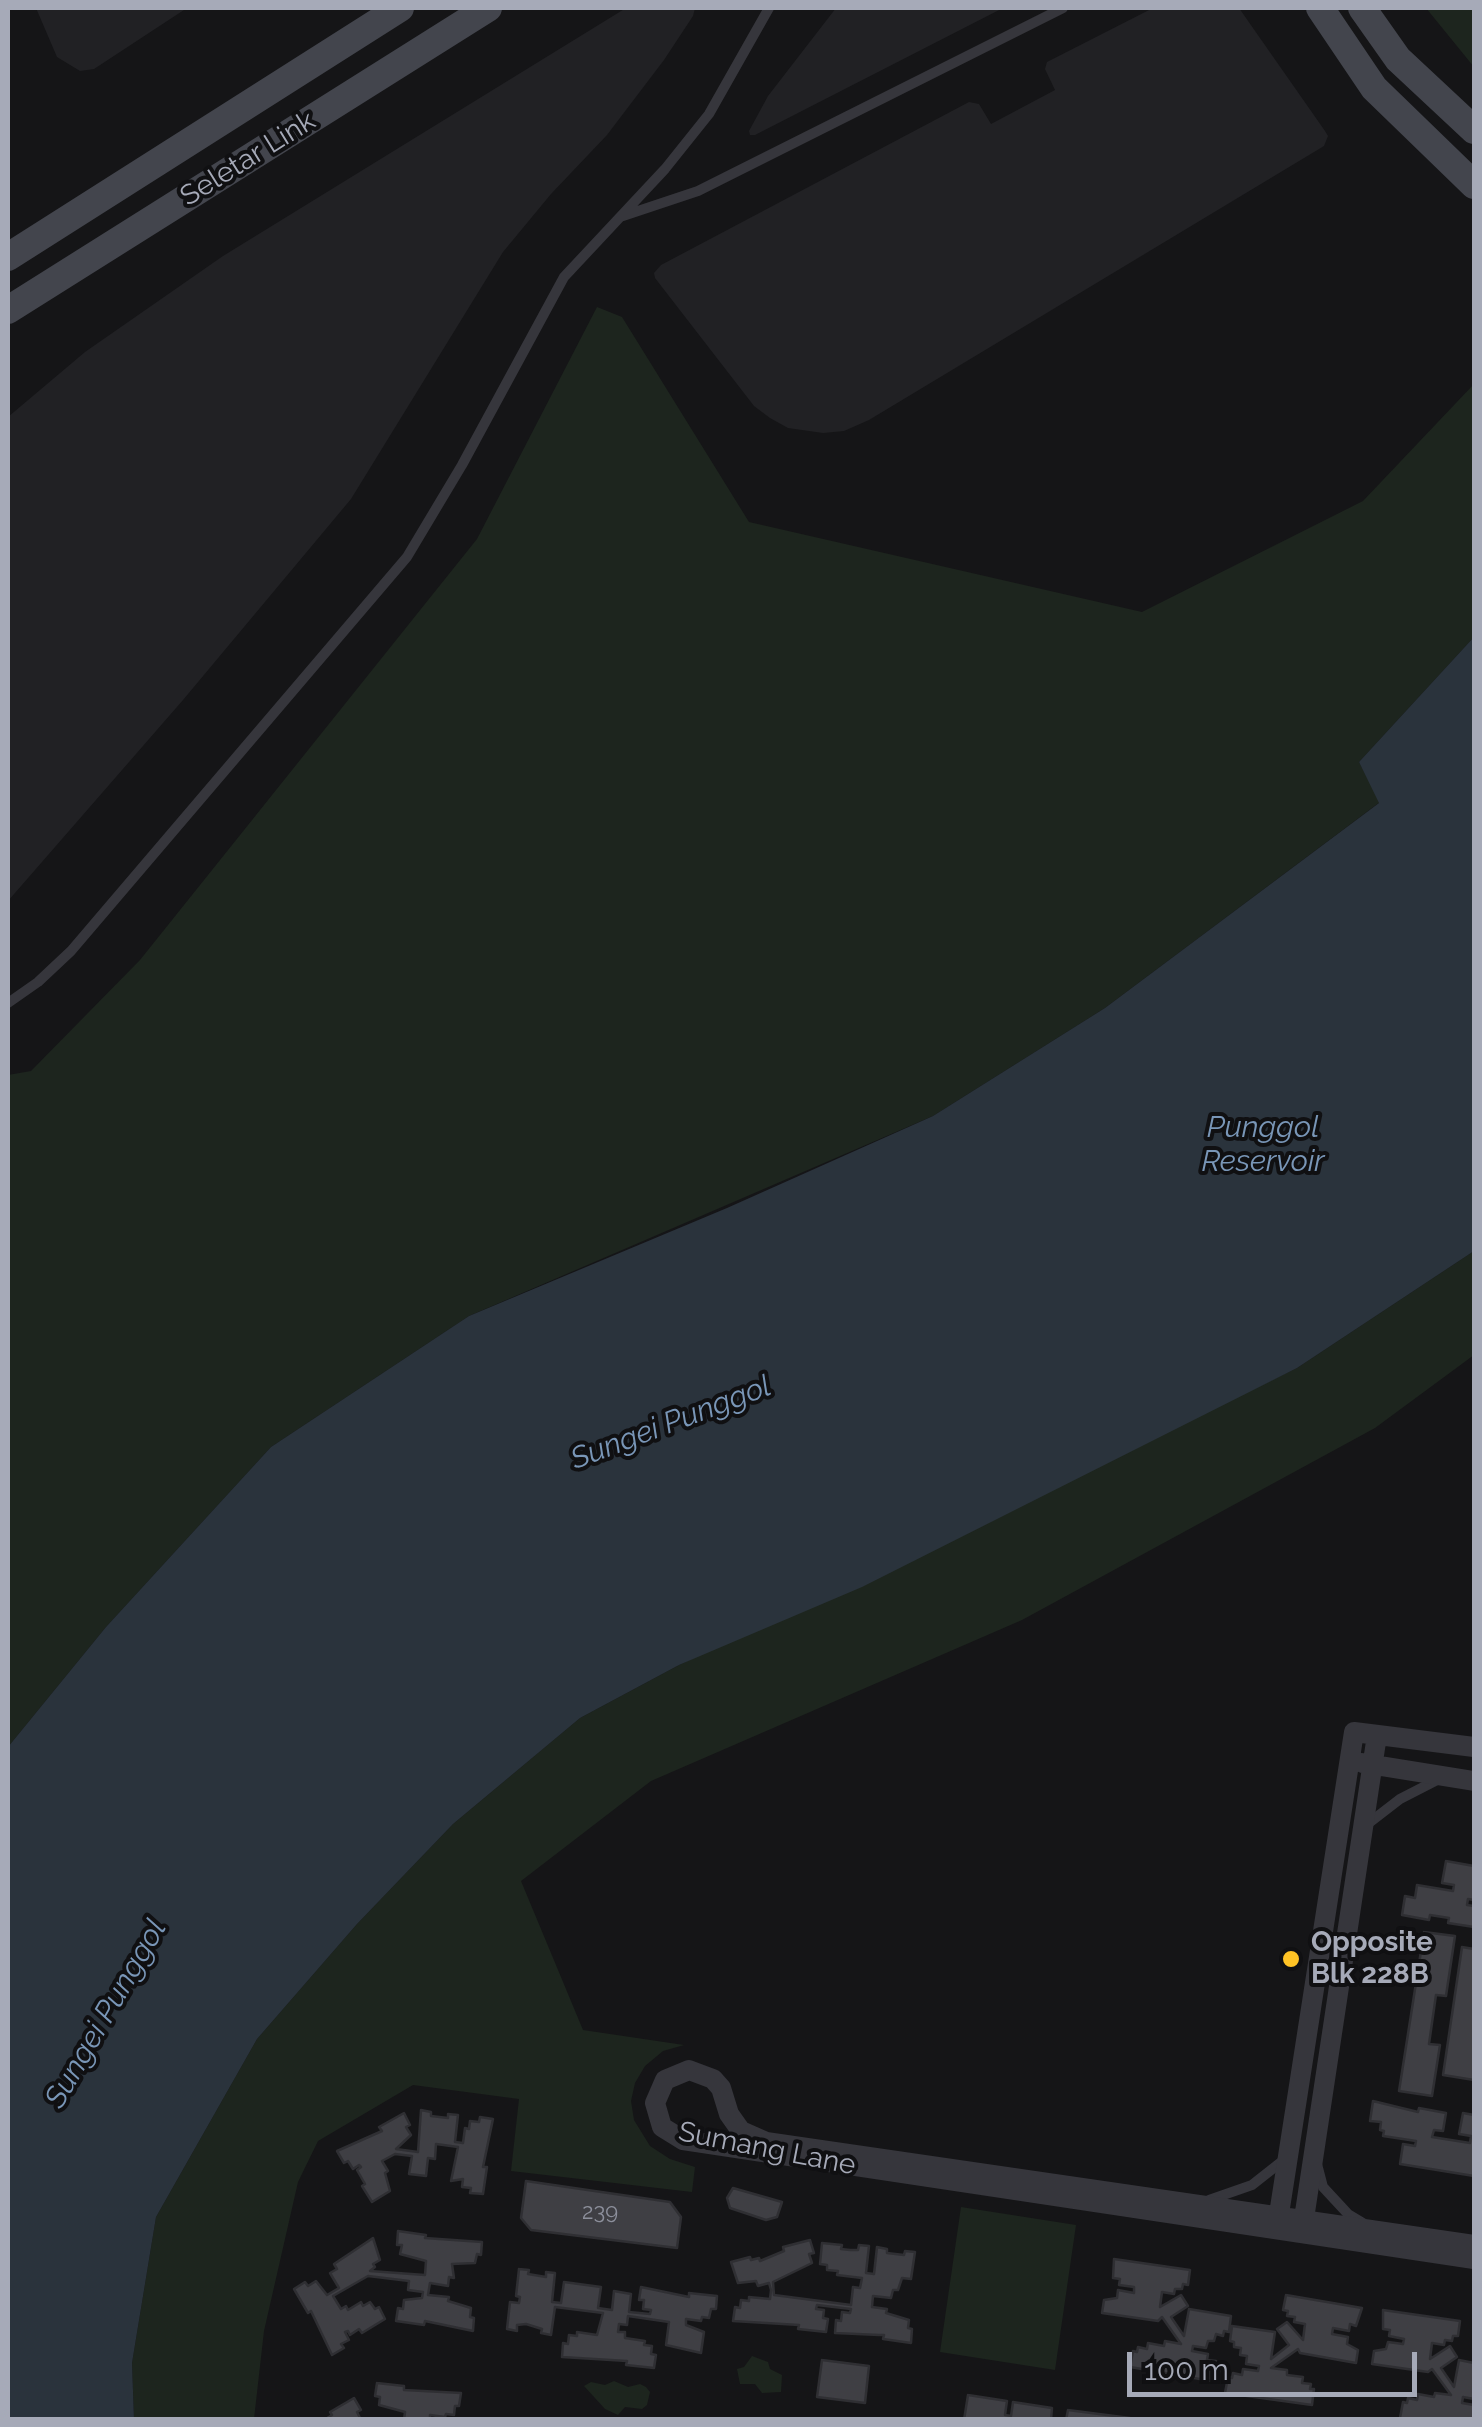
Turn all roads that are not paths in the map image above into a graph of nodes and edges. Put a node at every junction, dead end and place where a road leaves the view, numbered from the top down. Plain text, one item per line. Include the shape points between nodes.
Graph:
1 (400, 8) edge
2 (488, 8) edge
3 (769, 8) edge
4 (1063, 8) edge
5 (1320, 8) edge
6 (1362, 8) edge
7 (1474, 130) edge
8 (1474, 185) edge
9 (622, 216) junction
10 (8, 257) edge
11 (8, 310) edge
12 (8, 1002) edge
13 (1377, 1735) junction
14 (1474, 1747) edge
15 (1350, 1762) junction
16 (1372, 1764) junction
17 (1444, 1776) junction
18 (1474, 1781) edge
19 (1363, 1828) junction
20 (1288, 2156) junction
21 (1315, 2158) junction
22 (1193, 2204) junction
23 (1278, 2223) junction
24 (1303, 2226) junction
25 (1374, 2230) junction
26 (1474, 2245) edge
27 (1474, 2259) edge

1 - 10 main road, Seletar Link
2 - 11 main road, Seletar Link
3 - 9 lane via 709,114
4 - 9 lane via 698,191
5 - 8 main road via 1374,88
6 - 7 main road via 1398,59
9 - 12 lane via 564,277 407,557 72,951
13 - 14 street
13 - 15 street via 1354,1732
13 - 16 street
15 - 16 street
15 - 20 street
16 - 17 street
16 - 19 street
17 - 18 street
17 - 19 lane
19 - 21 street
20 - 22 lane via 1252,2185
20 - 23 street
21 - 24 street
21 - 25 lane via 1323,2187
22 - 23 street, Sumang Lane
22 - 23 street, Sumang Lane via 766,2142 741,2130 721,2088 702,2072 676,2072 654,2103 662,2127 683,2140
23 - 24 street, Sumang Lane
24 - 25 street, Sumang Lane
24 - 27 street, Sumang Lane
25 - 26 street, Sumang Lane

